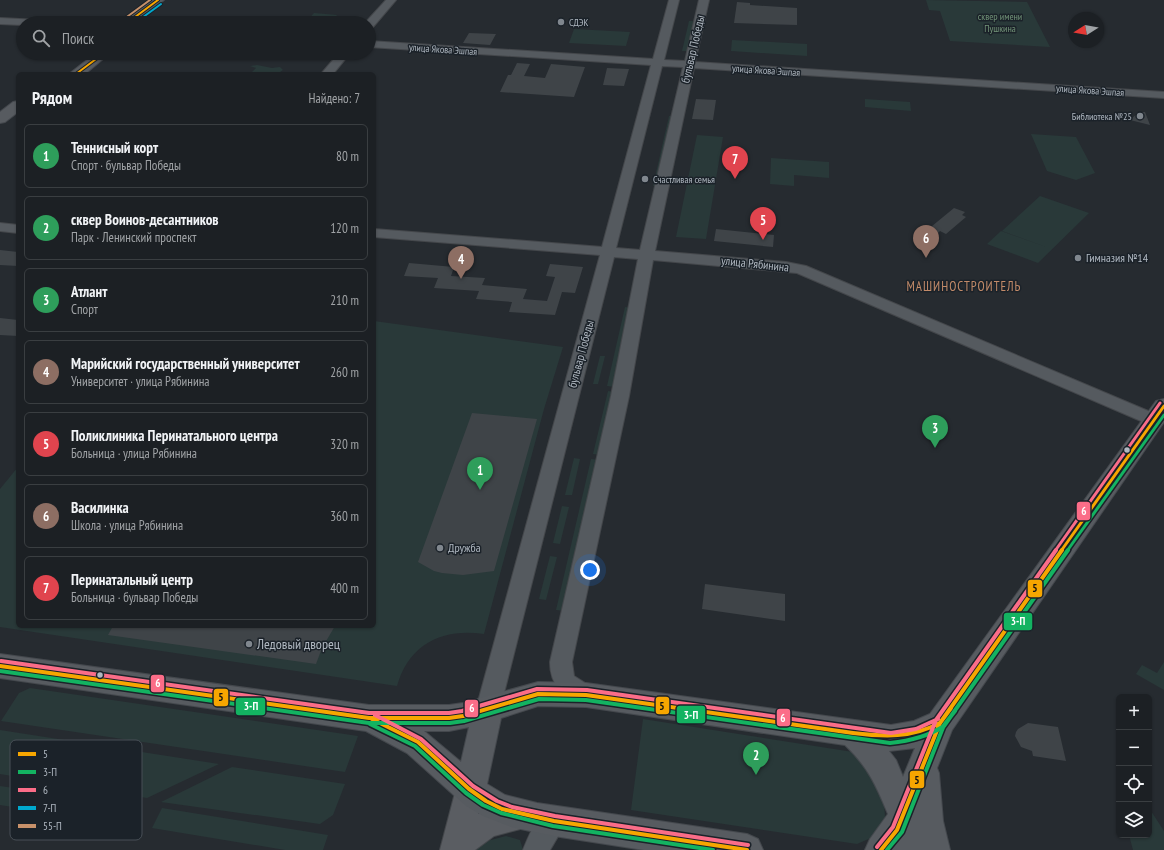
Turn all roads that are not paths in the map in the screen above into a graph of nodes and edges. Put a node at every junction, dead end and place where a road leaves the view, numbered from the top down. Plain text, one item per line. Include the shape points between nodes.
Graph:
1 (158, 0) edge
2 (172, 0) edge
3 (390, 0) edge
4 (674, 0) edge
5 (704, 0) edge
6 (136, 16) edge
7 (151, 16) edge
8 (376, 17) edge
9 (0, 21) edge
10 (16, 22) edge
11 (376, 44) edge
12 (81, 60) edge
13 (91, 60) edge
14 (339, 60) edge
15 (658, 63) junction
16 (690, 65) junction
17 (70, 72) edge
18 (330, 72) edge
19 (1164, 95) edge
20 (16, 107) edge
21 (0, 119) edge
22 (16, 119) edge
23 (0, 131) edge
24 (0, 227) edge
25 (16, 228) edge
26 (376, 232) edge
27 (608, 251) junction
28 (647, 254) junction
29 (1159, 413) edge
30 (0, 666) edge
31 (586, 695) junction
32 (488, 709) junction
33 (369, 718) junction
34 (940, 723) junction
35 (853, 733) junction
36 (924, 762) junction
37 (470, 789) junction
38 (903, 815) junction
39 (540, 818) junction
40 (454, 850) edge
41 (536, 850) edge
42 (747, 850) edge
43 (881, 850) edge
44 (918, 850) edge
45 (934, 850) edge

1 - 6 main road
2 - 7 main road
3 - 8 street
4 - 15 street, бульвар Победы
5 - 16 street, бульвар Победы
9 - 10 street
11 - 15 street, улица Якова Эшпая
12 - 17 main road
13 - 17 main road
14 - 18 street
15 - 16 street, улица Якова Эшпая
15 - 27 street, бульвар Победы
16 - 19 street, улица Якова Эшпая
16 - 28 street, бульвар Победы
20 - 21 main road
22 - 23 main road
24 - 25 street
26 - 27 street, улица Рябинина
27 - 28 street, улица Рябинина
27 - 32 street, бульвар Победы
28 - 29 street, улица Рябинина via 802,269
28 - 31 street, бульвар Победы via 620,396 561,662 564,682
29 - 34 main road
30 - 33 main road
31 - 32 main road via 538,694
31 - 35 main road
32 - 33 main road via 449,718
32 - 37 main road
33 - 37 main road via 408,736 424,747
34 - 35 main road via 928,730 905,737 891,738
34 - 36 main road
35 - 38 main road via 885,770
36 - 38 main road
36 - 45 main road via 924,802
37 - 39 main road via 486,801
37 - 40 main road
38 - 43 main road via 897,830
38 - 44 main road
39 - 40 main road via 501,819 484,825 468,835
39 - 41 street via 547,828
39 - 42 main road

